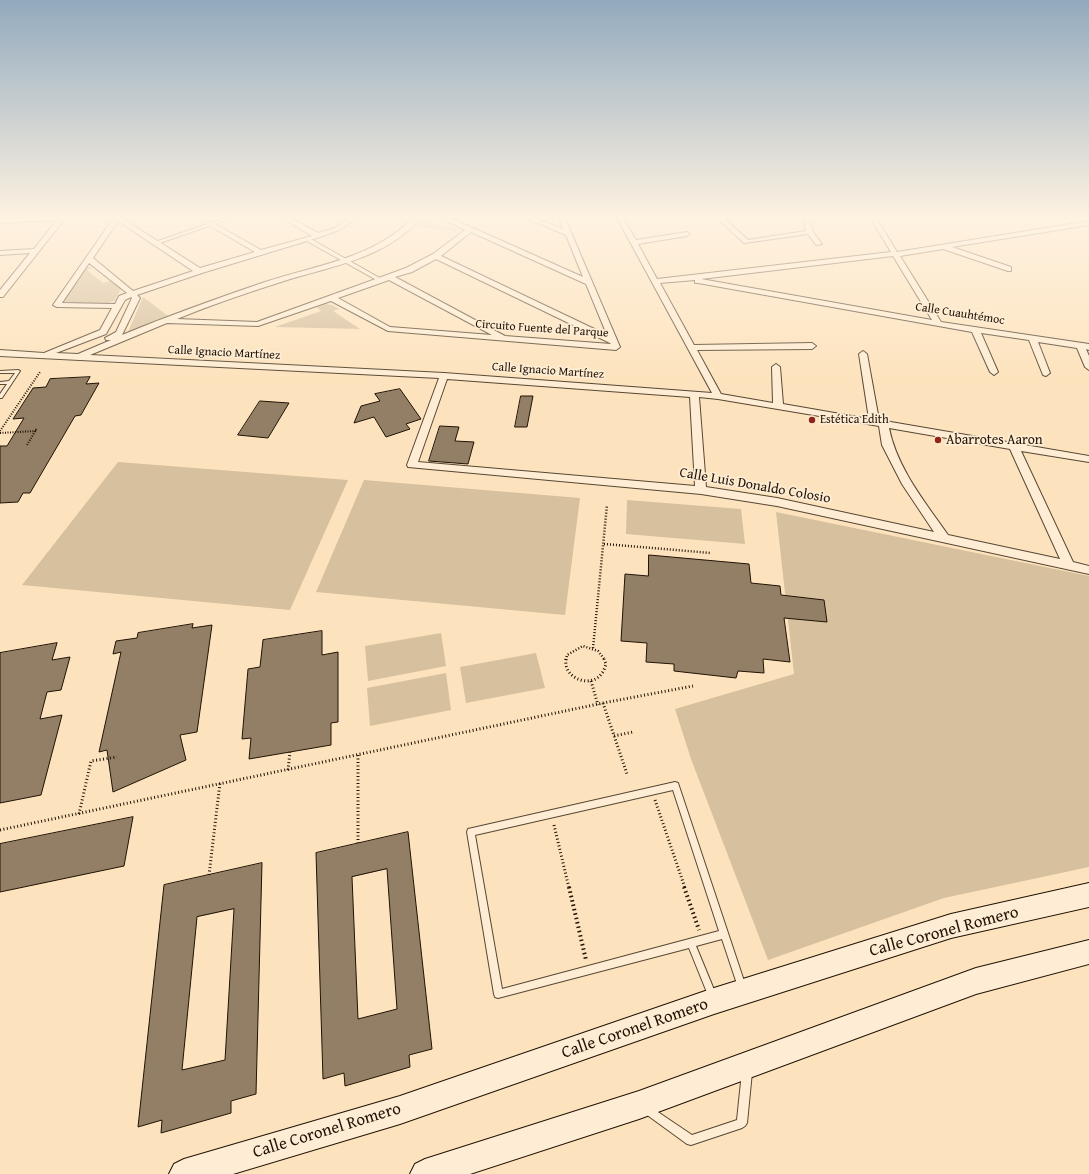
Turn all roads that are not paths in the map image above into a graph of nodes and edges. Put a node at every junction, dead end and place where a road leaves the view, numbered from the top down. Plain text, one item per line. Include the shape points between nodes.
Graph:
1 (18, 271) edge
2 (81, 271) edge
3 (103, 271) edge
4 (199, 271) edge
5 (312, 271) edge
6 (363, 271) edge
7 (408, 271) edge
8 (467, 271) edge
9 (562, 271) edge
10 (585, 271) edge
11 (650, 271) edge
12 (754, 271) edge
13 (906, 271) edge
14 (391, 278) junction
15 (685, 279) junction
16 (382, 281) junction
17 (656, 281) junction
18 (590, 283) junction
19 (4, 286) edge
20 (132, 294) junction
21 (0, 295) edge
22 (332, 298) junction
23 (118, 306) junction
24 (165, 320) junction
25 (182, 321) junction
26 (938, 324) junction
27 (975, 329) junction
28 (1032, 338) junction
29 (505, 339) junction
30 (614, 342) junction
31 (812, 346) dead end
32 (1085, 346) edge
33 (692, 348) junction
34 (0, 353) edge
35 (863, 354) dead end
36 (44, 356) junction
37 (61, 356) junction
38 (77, 357) junction
39 (107, 359) junction
40 (776, 367) dead end
41 (1089, 367) edge
42 (0, 372) edge
43 (994, 372) dead end
44 (1046, 373) dead end
45 (444, 376) junction
46 (11, 382) junction
47 (0, 383) edge
48 (694, 394) junction
49 (718, 396) junction
50 (0, 398) edge
51 (778, 406) junction
52 (879, 423) junction
53 (1014, 446) junction
54 (1089, 459) edge
55 (701, 490) junction
56 (945, 539) junction
57 (1069, 566) junction
58 (1089, 570) edge
59 (1089, 895) edge
60 (724, 934) junction
61 (691, 943) junction
62 (1089, 952) edge
63 (743, 991) junction
64 (714, 1001) junction
65 (747, 1066) junction
66 (640, 1105) junction
67 (212, 1171) edge
68 (184, 1174) edge
69 (425, 1174) edge

1 - 19 street
2 - 23 street via 57,305
3 - 20 street
4 - 20 street
5 - 24 street via 253,288
6 - 16 street
7 - 14 street
8 - 30 street
9 - 18 street
10 - 18 street, Circuito Fuente del Parque
11 - 17 street
12 - 15 street
13 - 26 street
14 - 16 street
14 - 29 street
15 - 17 street
15 - 26 street, Calle Cuauhtémoc
16 - 22 street
17 - 33 street
18 - 30 street, Circuito Fuente del Parque
19 - 21 street
20 - 23 street via 122,298
20 - 37 street via 136,298 118,334
22 - 25 street via 258,324
22 - 29 street, Circuito Fuente del Parque via 388,330
23 - 36 street via 103,332
24 - 25 street
24 - 38 street
25 - 39 street via 116,348
26 - 27 street, Calle Cuauhtémoc
27 - 28 street, Calle Cuauhtémoc
27 - 43 street
28 - 32 street, Calle Cuauhtémoc
28 - 44 street
29 - 30 street, Circuito Fuente del Parque via 616,347
31 - 33 street
32 - 41 street
33 - 49 street
34 - 36 street, Calle Ignacio Martínez
35 - 52 street
36 - 37 street, Calle Ignacio Martínez
37 - 38 street, Calle Ignacio Martínez
38 - 39 street, Calle Ignacio Martínez
39 - 45 street, Calle Ignacio Martínez
40 - 51 street
42 - 46 lane via 18,371
45 - 48 street, Calle Ignacio Martínez
45 - 55 street, Calle Luis Donaldo Colosio via 412,464
46 - 47 lane
46 - 50 lane
48 - 49 street, Calle Ignacio Martínez
48 - 55 street
49 - 51 street, Calle Ignacio Martínez
51 - 52 street, Calle Ignacio Martínez
52 - 53 street, Calle Ignacio Martínez
52 - 56 street via 907,484
53 - 54 street, Calle Ignacio Martínez
53 - 57 street
55 - 56 street, Calle Luis Donaldo Colosio via 777,502
56 - 57 street, Calle Luis Donaldo Colosio
57 - 58 street, Calle Luis Donaldo Colosio
59 - 63 main road, Calle Coronel Romero via 951,926
60 - 61 lane
60 - 61 lane via 675,786 471,832 498,994
60 - 63 lane
61 - 64 lane
62 - 65 main road via 976,981
63 - 64 main road, Calle Coronel Romero
64 - 67 main road, Calle Coronel Romero via 400,1110
65 - 66 main road
65 - 66 lane via 742,1123 691,1140
66 - 69 main road
67 - 68 main road, Calle Coronel Romero

